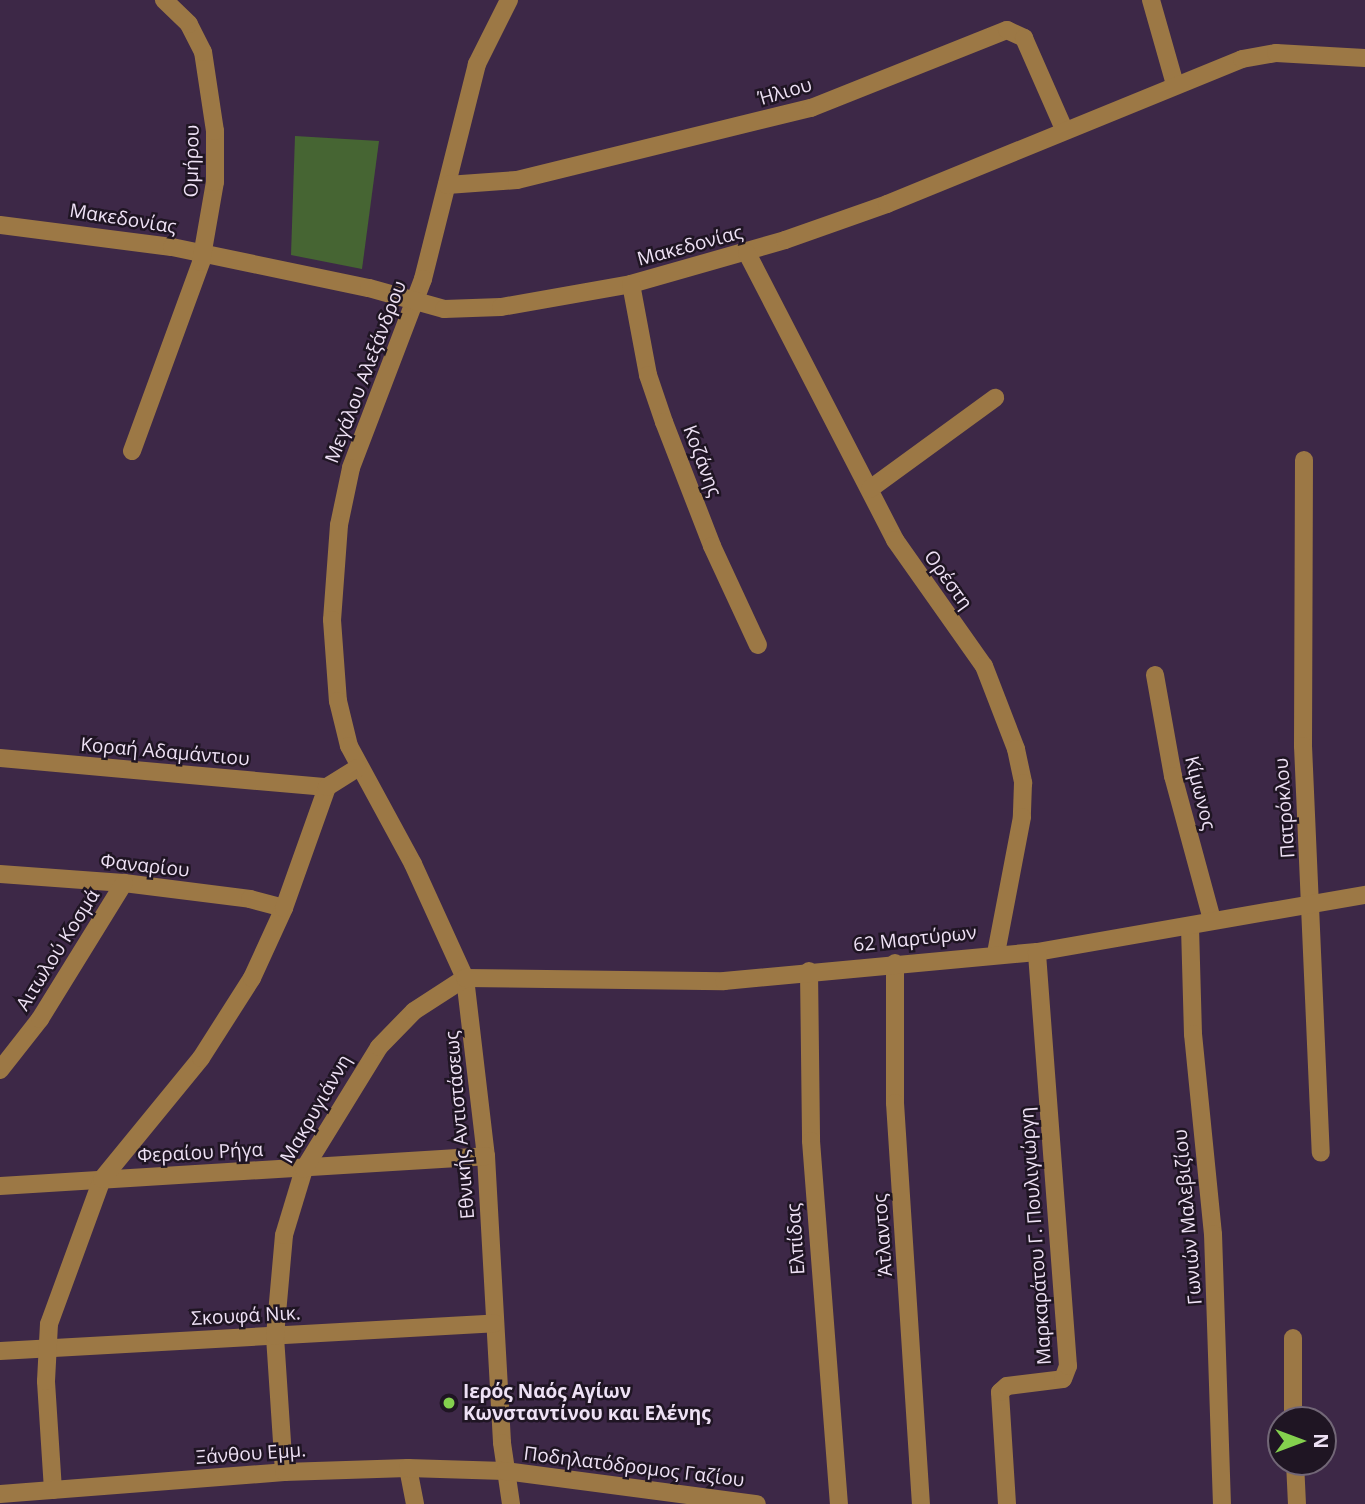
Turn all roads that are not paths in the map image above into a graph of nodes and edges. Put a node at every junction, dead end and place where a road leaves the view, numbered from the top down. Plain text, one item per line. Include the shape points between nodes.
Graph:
1 (164, 0) edge
2 (509, 0) edge
3 (1151, 0) edge
4 (1365, 58) edge
5 (1175, 84) junction
6 (1064, 130) junction
7 (447, 185) junction
8 (0, 225) edge
9 (747, 253) junction
10 (203, 254) junction
11 (631, 284) junction
12 (414, 301) junction
13 (995, 398) dead end
14 (132, 451) dead end
15 (1304, 460) dead end
16 (870, 489) junction
17 (758, 645) dead end
18 (1155, 675) dead end
19 (0, 758) edge
20 (358, 768) junction
21 (327, 787) junction
22 (0, 874) edge
23 (124, 883) junction
24 (1365, 895) edge
25 (1312, 902) junction
26 (284, 908) junction
27 (1212, 920) junction
28 (1190, 927) junction
29 (1037, 952) junction
30 (996, 953) junction
31 (895, 962) junction
32 (809, 971) junction
33 (465, 978) junction
34 (0, 1070) edge
35 (1321, 1153) dead end
36 (486, 1156) junction
37 (304, 1169) junction
38 (102, 1179) junction
39 (0, 1186) edge
40 (494, 1323) junction
41 (275, 1336) junction
42 (1293, 1338) dead end
43 (47, 1349) junction
44 (0, 1351) edge
45 (1293, 1406) edge
46 (408, 1468) junction
47 (505, 1471) junction
48 (284, 1472) junction
49 (1296, 1476) edge
50 (53, 1490) junction
51 (0, 1494) edge
52 (415, 1504) edge
53 (511, 1504) edge
54 (757, 1504) edge
55 (839, 1504) edge
56 (921, 1504) edge
57 (1007, 1504) edge
58 (1222, 1504) edge
59 (1297, 1504) edge

1 - 10 street, Ομήρου via 199,41 214,116 215,182
2 - 7 street, Μεγάλου Αλεξάνδρου via 477,64
3 - 5 street
4 - 5 street, Μακεδονίας via 1260,55
5 - 6 street, Μακεδονίας
6 - 7 street, Ήλιου via 1024,38 1007,30 811,108 530,177 487,185
6 - 9 street, Μακεδονίας via 887,204
7 - 12 street, Μεγάλου Αλεξάνδρου
8 - 10 street, Μακεδονίας
9 - 11 street, Μακεδονίας
9 - 16 street, Ορέστη
10 - 12 street, Μακεδονίας
10 - 14 street, Ομήρου
11 - 12 street, Μακεδονίας via 501,307 454,310
11 - 17 street, Κοζάνης via 648,375 664,422 712,546
12 - 20 street, Μεγάλου Αλεξάνδρου via 361,438 339,524 332,620 335,673 343,726
13 - 16 street
15 - 25 street, Πατρόκλου via 1303,746
16 - 30 street, Ορέστη via 910,565 984,666 1016,749 1023,783 1022,817
18 - 27 street, Κίμωνος via 1173,776
19 - 21 street, Κοραή Αδαμάντιου
20 - 21 street
20 - 33 street, Εθνικής Αντιστάσεως via 413,864
21 - 26 street
22 - 23 street, Φαναρίου
23 - 26 street, Φαναρίου via 250,899
23 - 34 street, Αιτωλού Κοσμά via 40,1019
24 - 25 street, 62 Μαρτύρων
25 - 27 street, 62 Μαρτύρων
25 - 35 street, Πατρόκλου
26 - 38 street via 252,978 201,1058
27 - 28 street, 62 Μαρτύρων
28 - 29 street, 62 Μαρτύρων
28 - 58 street, Γωνιών Μαλεβιζίου via 1193,1034 1213,1234
29 - 30 street, 62 Μαρτύρων
29 - 57 street, Μαρκαράτου Γ. Πουλιγιώργη via 1068,1366 1062,1379 1007,1386 1000,1392
30 - 31 street, 62 Μαρτύρων
31 - 32 street, 62 Μαρτύρων
31 - 56 street, Άτλαντος via 895,1103
32 - 33 street, 62 Μαρτύρων via 690,984
32 - 55 street, Ελπίδας via 811,1141
33 - 36 street, Εθνικής Αντιστάσεως
33 - 37 street, Μακρυγιάννη via 414,1011 379,1047
36 - 37 street, Φεραίου Ρήγα
36 - 40 street, Εθνικής Αντιστάσεως
37 - 38 street, Φεραίου Ρήγα
37 - 41 street, Μακρυγιάννη via 284,1235
38 - 39 street, Φεραίου Ρήγα
38 - 43 street via 49,1324
40 - 41 street, Σκουφά Νικ.
40 - 47 street, Εθνικής Αντιστάσεως
41 - 43 street, Σκουφά Νικ.
41 - 48 street, Μακρυγιάννη
42 - 45 street
43 - 44 street, Σκουφά Νικ.
43 - 50 street
46 - 47 street, Ξάνθου Εμμ.
46 - 48 street, Ξάνθου Εμμ.
46 - 52 street
47 - 53 street, Εθνικής Αντιστάσεως
47 - 54 street, Ποδηλατόδρομος Γαζίου
48 - 50 street, Ξάνθου Εμμ.
49 - 59 street
50 - 51 street, Ξάνθου Εμμ.

